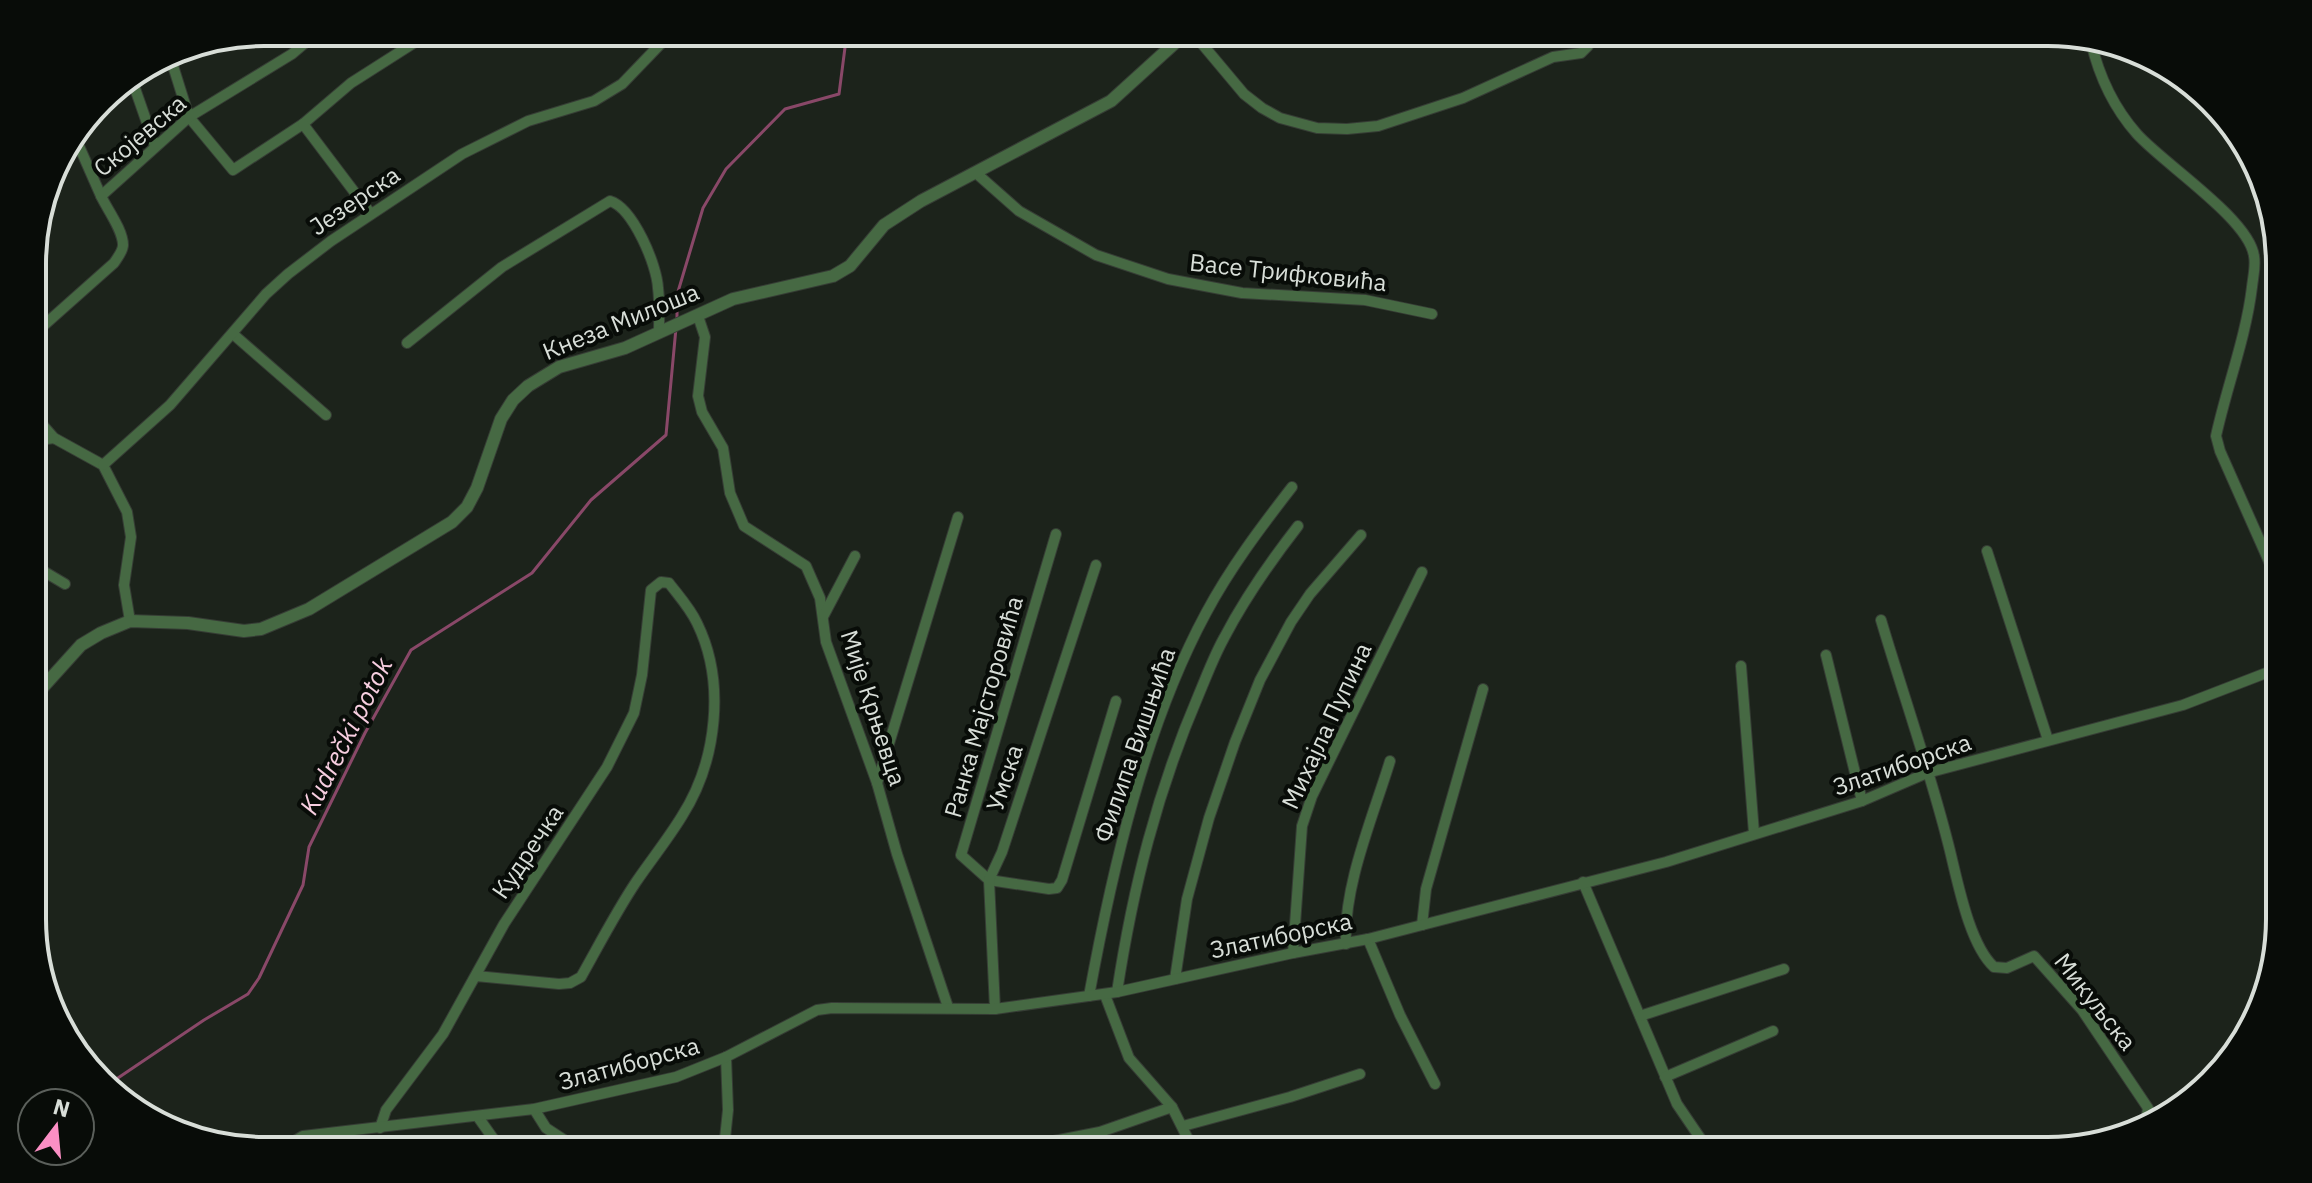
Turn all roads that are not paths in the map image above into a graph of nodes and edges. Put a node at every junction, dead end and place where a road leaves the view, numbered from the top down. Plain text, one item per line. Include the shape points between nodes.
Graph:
1 (301, 46) edge
2 (409, 46) edge
3 (659, 46) edge
4 (1173, 46) edge
5 (1201, 46) edge
6 (1588, 46) edge
7 (2094, 51) edge
8 (174, 67) edge
9 (135, 88) edge
10 (189, 117) junction
11 (303, 124) junction
12 (155, 146) junction
13 (80, 148) edge
14 (976, 173) junction
15 (101, 196) junction
16 (371, 214) junction
17 (1432, 314) dead end
18 (698, 316) junction
19 (46, 323) edge
20 (664, 331) junction
21 (233, 334) junction
22 (407, 343) dead end
23 (326, 415) dead end
24 (46, 429) edge
25 (54, 438) junction
26 (46, 439) edge
27 (103, 465) junction
28 (1292, 487) dead end
29 (958, 517) dead end
30 (1298, 526) dead end
31 (1056, 534) dead end
32 (1361, 535) dead end
33 (1987, 551) dead end
34 (2266, 555) edge
35 (855, 556) dead end
36 (1096, 565) dead end
37 (1422, 572) dead end
38 (46, 573) edge
39 (65, 584) dead end
40 (824, 615) junction
41 (1881, 620) dead end
42 (130, 621) junction
43 (1826, 655) dead end
44 (1741, 666) dead end
45 (2266, 673) edge
46 (46, 684) edge
47 (1483, 689) dead end
48 (1116, 701) dead end
49 (2048, 740) junction
50 (1390, 761) dead end
51 (1927, 773) junction
52 (877, 783) junction
53 (1862, 801) junction
54 (1754, 833) junction
55 (989, 880) junction
56 (1583, 882) junction
57 (1422, 925) junction
58 (1368, 939) junction
59 (1346, 944) junction
60 (1293, 953) junction
61 (1784, 969) dead end
62 (476, 976) junction
63 (1175, 979) junction
64 (1111, 994) junction
65 (1089, 996) junction
66 (948, 1007) junction
67 (995, 1009) junction
68 (1640, 1016) junction
69 (1773, 1031) dead end
70 (726, 1057) junction
71 (1360, 1074) dead end
72 (1665, 1077) junction
73 (1435, 1084) dead end
74 (1172, 1107) junction
75 (534, 1109) junction
76 (2147, 1112) edge
77 (478, 1117) junction
78 (1183, 1126) junction
79 (380, 1128) junction
80 (301, 1137) edge
81 (492, 1137) edge
82 (560, 1137) edge
83 (725, 1137) edge
84 (1074, 1137) edge
85 (1188, 1137) edge
86 (1699, 1137) edge

1 - 10 street, Скојевска
2 - 11 street via 351,83
3 - 16 street, Језерска via 622,84 594,101 528,121 462,154
4 - 14 street, Кнеза Милоша via 1111,101
5 - 6 street via 1262,108 1308,126 1347,129 1378,126 1463,98
7 - 34 street via 2115,104 2137,134 2252,243 2250,308 2216,436
8 - 10 street
9 - 12 street
10 - 11 street via 233,170
10 - 12 street, Скојевска
11 - 16 street
12 - 15 street, Скојевска
13 - 15 street
14 - 17 street, Васе Трифковића via 1019,211 1096,255 1168,279 1242,293 1365,300
14 - 18 street, Кнеза Милоша via 884,225 850,266 833,276 733,299
15 - 19 street, Скојевска via 123,245 120,254
16 - 21 street, Језерска via 288,274
18 - 20 street, Кнеза Милоша
18 - 40 street, Мије Крњевца via 705,337 698,396 723,448 730,493 744,526 806,566
20 - 22 street via 646,247 627,211 610,201 502,267
20 - 42 street, Кнеза Милоша via 559,367 528,386 501,419 467,507 452,522 309,609 284,622 244,631
21 - 23 street
21 - 27 street, Језерска via 170,405
24 - 25 street
25 - 26 street
25 - 27 street
27 - 42 street via 127,512 131,537 124,585
28 - 65 street, Филипа Вишњића via 1230,574 1177,675 1119,851
29 - 52 street
30 - 64 street via 1222,641 1189,717 1146,842
31 - 55 street, Ранка Мајсторовића via 961,855
32 - 63 street via 1310,594 1260,680 1209,818 1187,899
33 - 49 street
35 - 40 street
36 - 55 street, Умска
37 - 60 street, Михајла Пупина via 1312,796 1302,826
38 - 39 street
40 - 52 street, Мије Крњевца via 826,642
41 - 51 street
42 - 46 street, Кнеза Милоша via 81,645
43 - 53 street
44 - 54 street
45 - 49 street, Златиборска via 2183,705
47 - 57 street via 1426,889
48 - 55 street via 1057,888
49 - 51 street, Златиборска
50 - 59 street via 1350,899
51 - 53 street, Златиборска
51 - 76 street, Микуљска via 1984,958 1994,967 2007,968 2034,956 2082,1010
52 - 66 street, Мије Крњевца
53 - 54 street, Златиборска
54 - 56 street, Златиборска
55 - 67 street, Умска
56 - 57 street, Златиборска
56 - 68 street
57 - 58 street, Златиборска
58 - 59 street, Златиборска
58 - 73 street
59 - 60 street, Златиборска
60 - 63 street, Златиборска
61 - 68 street
62 - 62 street, Кудречка via 607,767 634,713 651,590 669,583 697,622 710,659 713,690 713,734 705,769 684,815 635,884 581,977 570,983
62 - 79 street, Кудречка via 443,1034 386,1110
63 - 64 street, Златиборска
64 - 65 street, Златиборска
64 - 74 street via 1129,1058
65 - 67 street, Златиборска
66 - 67 street, Златиборска
66 - 70 street, Златиборска via 817,1010
68 - 72 street
69 - 72 street
70 - 75 street, Златиборска via 676,1077
70 - 83 street
71 - 78 street
72 - 86 street
74 - 78 street
74 - 84 street
75 - 77 street, Златиборска
75 - 82 street via 546,1128
77 - 79 street, Златиборска
77 - 81 street
78 - 85 street
79 - 80 street, Златиборска

